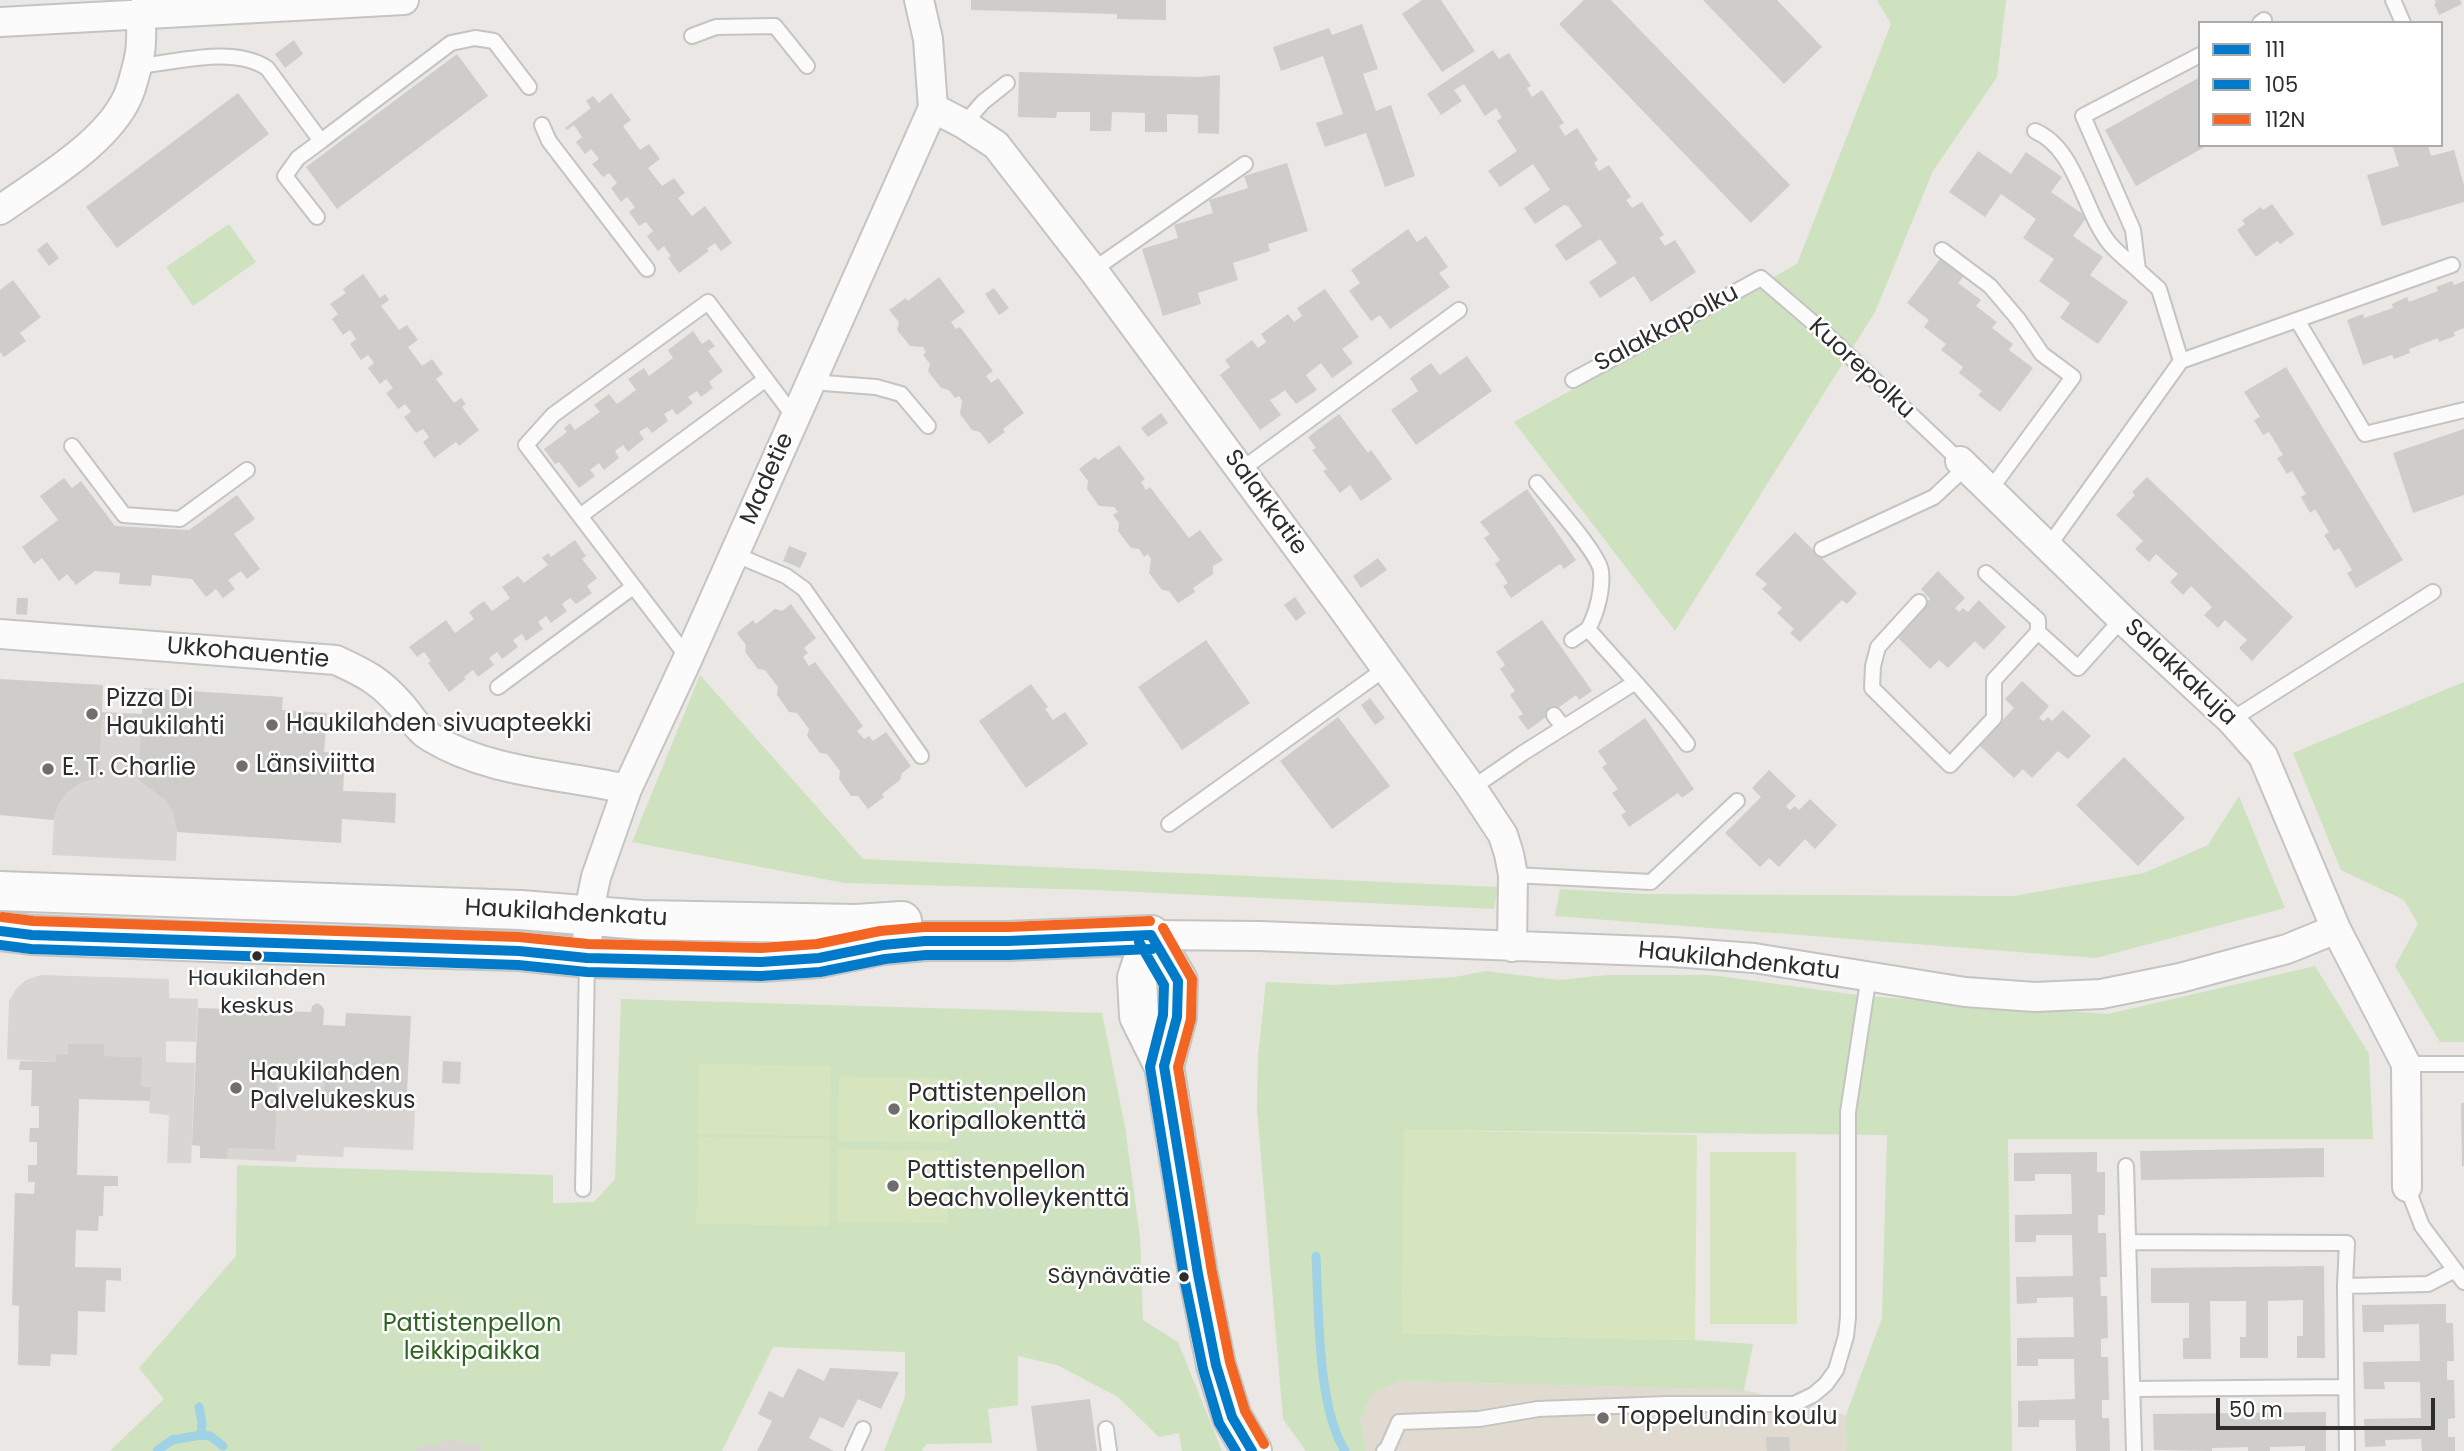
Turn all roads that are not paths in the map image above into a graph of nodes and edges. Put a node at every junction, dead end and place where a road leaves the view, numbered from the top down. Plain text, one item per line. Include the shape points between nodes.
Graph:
1 (404, 0) edge
2 (919, 0) edge
3 (2393, 0) edge
4 (144, 7) edge
5 (2402, 21) edge
6 (0, 22) edge
7 (692, 37) dead end
8 (2198, 56) edge
9 (137, 66) junction
10 (807, 66) dead end
11 (1007, 83) dead end
12 (529, 87) dead end
13 (933, 108) junction
14 (964, 124) junction
15 (542, 125) dead end
16 (2035, 131) dead end
17 (321, 141) junction
18 (1245, 164) dead end
19 (0, 211) edge
20 (317, 217) dead end
21 (1942, 250) dead end
22 (2452, 265) dead end
23 (647, 269) dead end
24 (1093, 270) junction
25 (2138, 270) junction
26 (1761, 278) joint
27 (1459, 310) dead end
28 (2297, 320) junction
29 (2181, 360) junction
30 (766, 379) junction
31 (1573, 380) dead end
32 (811, 382) junction
33 (2464, 410) edge
34 (795, 418) junction
35 (928, 426) dead end
36 (72, 446) dead end
37 (1963, 464) junction
38 (247, 470) dead end
39 (1241, 470) junction
40 (1537, 483) dead end
41 (1990, 490) junction
42 (580, 516) junction
43 (2048, 547) junction
44 (1822, 549) dead end
45 (734, 554) junction
46 (1986, 573) dead end
47 (633, 587) junction
48 (2433, 592) dead end
49 (1919, 602) dead end
50 (2122, 619) junction
51 (1588, 629) junction
52 (2038, 632) junction
53 (0, 634) edge
54 (1572, 640) dead end
55 (688, 658) junction
56 (1386, 667) junction
57 (1634, 682) junction
58 (498, 687) dead end
59 (1554, 715) dead end
60 (2231, 720) junction
61 (1563, 727) junction
62 (1688, 744) dead end
63 (921, 756) dead end
64 (627, 789) junction
65 (1472, 789) junction
66 (1737, 801) dead end
67 (1169, 824) dead end
68 (1513, 875) junction
69 (0, 891) edge
70 (588, 916) junction
71 (2336, 929) junction
72 (0, 931) edge
73 (1141, 934) junction
74 (1513, 947) junction
75 (587, 958) junction
76 (1869, 975) junction
77 (2406, 1064) junction
78 (2464, 1064) edge
79 (2126, 1166) dead end
80 (2407, 1187) joint
81 (583, 1189) dead end
82 (2129, 1242) junction
83 (2459, 1276) edge
84 (2344, 1286) junction
85 (2346, 1387) junction
86 (2133, 1389) junction
87 (863, 1429) dead end
88 (1107, 1429) dead end
89 (853, 1451) edge
90 (1109, 1451) edge
91 (1252, 1451) edge
92 (1384, 1451) edge
93 (2134, 1451) edge
94 (2347, 1451) edge

1 - 4 street
2 - 13 street, Madetie via 928,39
3 - 5 lane
4 - 6 street
4 - 9 street
7 - 10 lane via 716,27 775,26
8 - 25 lane via 2083,116 2133,230
9 - 17 lane via 226,55 262,65
9 - 19 street via 116,118 97,139
11 - 14 lane via 982,102
12 - 17 lane via 494,41 475,38 451,43
13 - 14 street, Salakkatie
13 - 32 street, Madetie
14 - 24 street, Salakkatie via 996,145
15 - 23 lane
16 - 25 lane via 2048,136 2060,149 2109,243
17 - 20 lane via 298,158 285,176
18 - 24 lane
21 - 41 lane via 1990,286 2042,354 2073,377
22 - 28 lane
24 - 39 street, Salakkatie
25 - 29 lane via 2159,289
26 - 31 lane, Salakkapolku
26 - 37 lane, Kuorepolku
27 - 39 lane
28 - 29 lane
28 - 33 lane via 2365,434
29 - 43 lane
30 - 34 lane
30 - 42 lane
30 - 42 lane via 708,302 553,415 526,444
32 - 34 street, Madetie
32 - 35 lane via 877,387 901,394
34 - 45 street, Madetie
36 - 38 lane via 124,516 180,519
37 - 41 street, Salakkakuja
37 - 44 lane via 1934,497
39 - 56 street, Salakkatie
40 - 51 lane via 1601,570 1596,615
41 - 43 street, Salakkakuja
42 - 47 lane
43 - 50 street, Salakkakuja
45 - 55 street, Madetie
45 - 63 lane via 786,576 804,589
46 - 52 lane via 2038,620
47 - 55 lane
47 - 58 lane
48 - 60 lane
49 - 52 lane via 1878,647 1872,688 1950,765 1994,718 1994,680
50 - 52 lane via 2077,668
50 - 60 street, Salakkakuja
51 - 54 lane
51 - 57 lane
53 - 64 street, Ukkohauentie via 336,660 374,677 426,735 460,754 499,766
55 - 64 street, Madetie
56 - 65 street, Salakkatie
56 - 67 lane
57 - 61 lane
57 - 62 lane
59 - 61 lane
60 - 71 street, Salakkakuja via 2263,756
61 - 65 lane
64 - 70 street, Madetie via 596,877
65 - 68 street, Salakkatie via 1503,835
66 - 68 lane via 1651,882
68 - 74 street, Salakkatie
69 - 70 main road, Haukilahdenkatu
70 - 73 main road, Haukilahdenkatu via 856,925 1004,920
70 - 75 street, Madetie
71 - 76 street, Haukilahdenkatu via 2287,949 2101,994 2035,997 1965,992
71 - 77 street, Salakkakuja
72 - 75 main road, Haukilahdenkatu via 519,951
73 - 74 street, Haukilahdenkatu
73 - 75 main road, Haukilahdenkatu via 883,945 819,958 761,962
73 - 91 main road via 1139,1016 1164,1066 1216,1365 1232,1417
74 - 76 street, Haukilahdenkatu via 1754,958
75 - 81 lane
76 - 92 lane via 1848,1112 1848,1317 1842,1353 1826,1384 1794,1404 1538,1409 1479,1419 1399,1422
77 - 78 lane
77 - 80 street
79 - 82 lane
80 - 83 lane via 2423,1226
82 - 84 lane via 2347,1243
82 - 86 lane
83 - 84 lane via 2428,1284
84 - 85 lane
85 - 86 lane
85 - 94 lane
86 - 93 lane
87 - 89 lane
88 - 90 lane

